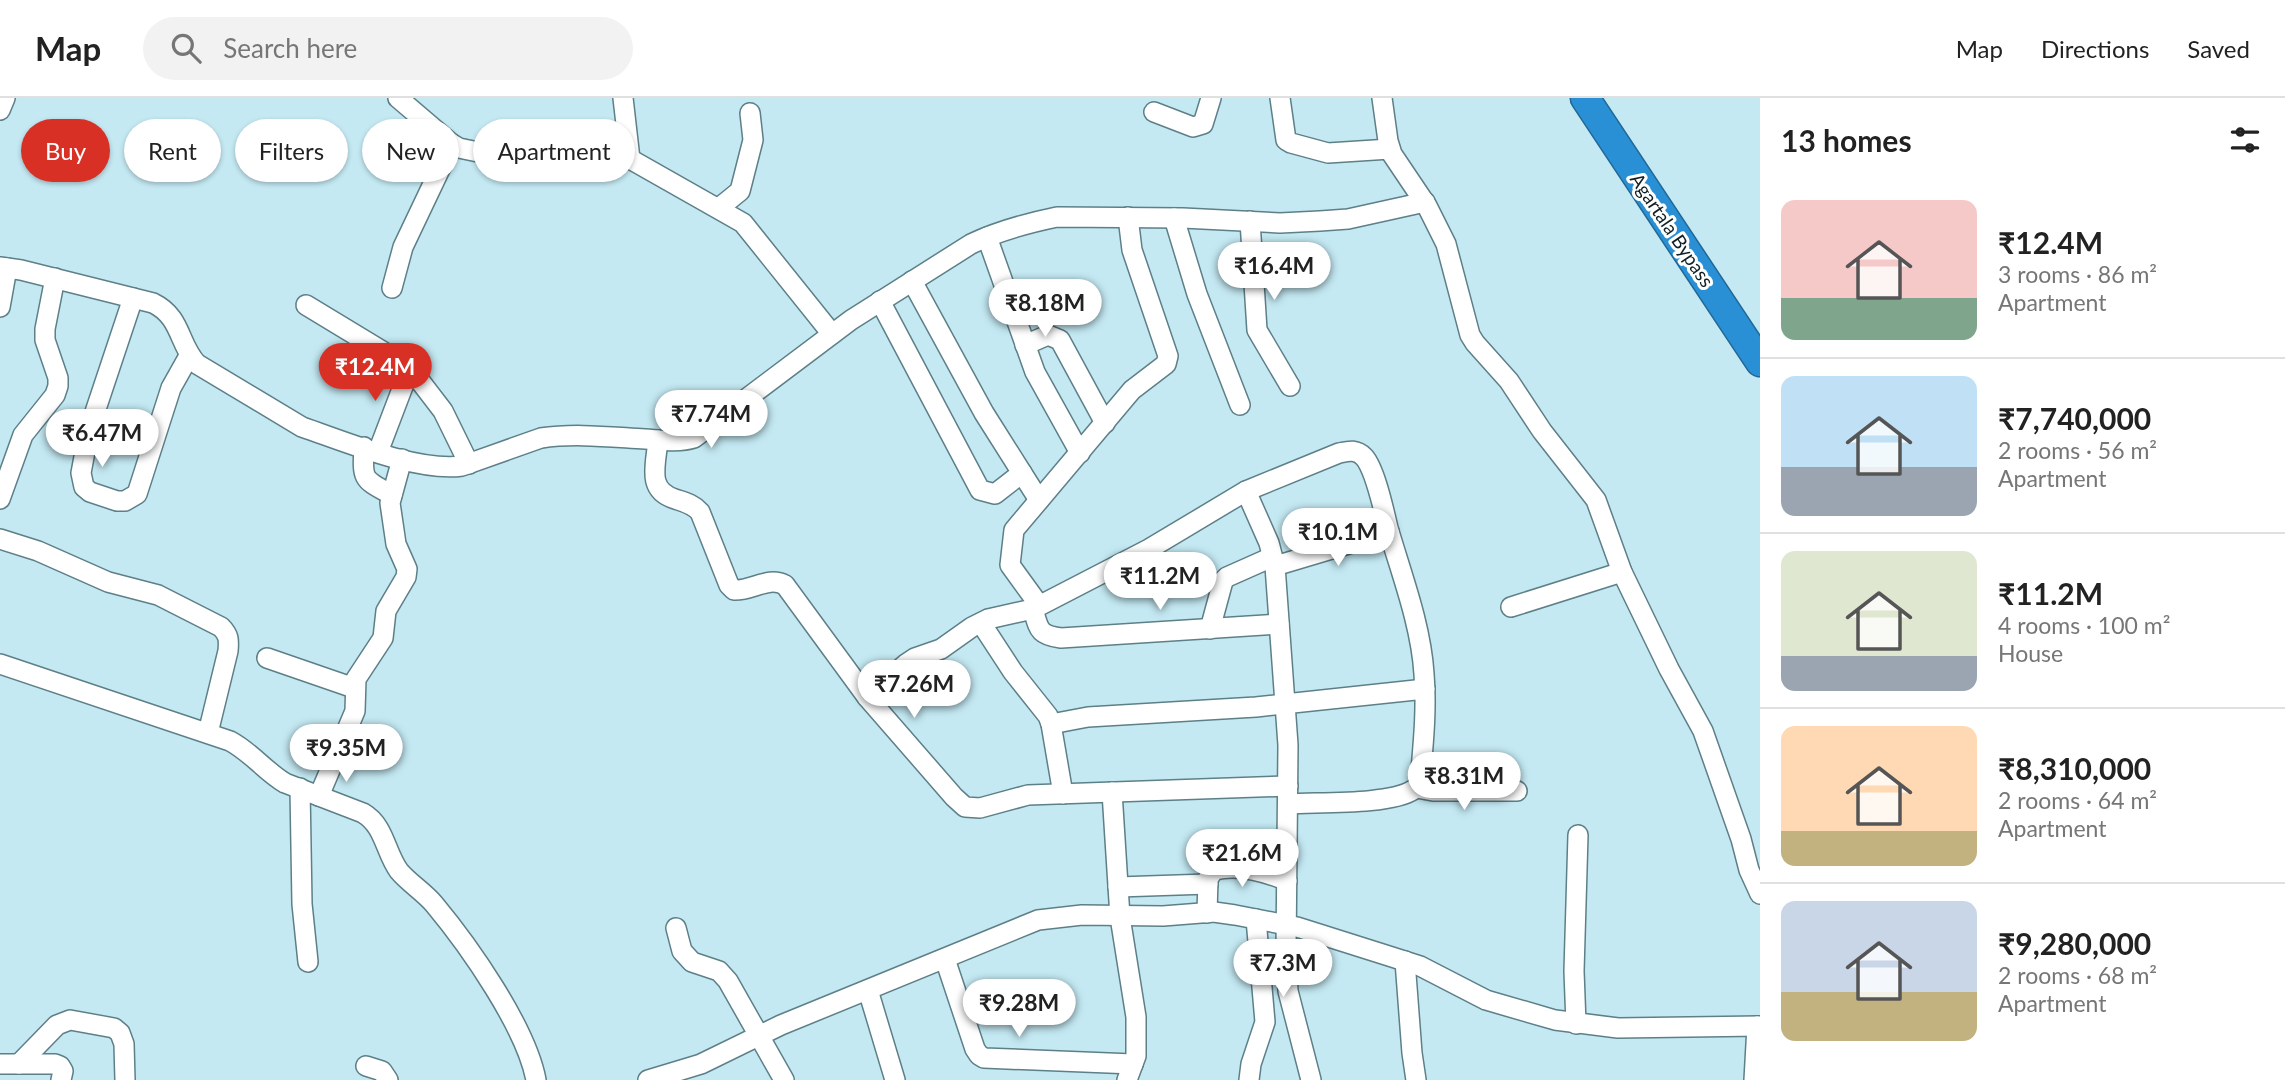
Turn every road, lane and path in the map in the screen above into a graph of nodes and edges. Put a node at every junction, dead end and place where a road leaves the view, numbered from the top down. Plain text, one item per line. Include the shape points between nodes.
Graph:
1 (5, 98) edge
2 (398, 98) edge
3 (623, 98) edge
4 (1211, 98) edge
5 (1280, 98) edge
6 (1382, 98) edge
7 (1584, 98) edge
8 (0, 110) edge
9 (1154, 112) dead end
10 (750, 113) dead end
11 (423, 119) edge
12 (625, 119) edge
13 (1390, 149) junction
14 (635, 162) edge
15 (434, 182) edge
16 (1425, 202) junction
17 (719, 208) junction
18 (1128, 217) junction
19 (1174, 218) junction
20 (1250, 221) junction
21 (986, 236) junction
22 (4, 268) edge
23 (55, 278) junction
24 (912, 281) junction
25 (392, 288) dead end
26 (133, 298) junction
27 (880, 301) junction
28 (306, 305) dead end
29 (0, 307) edge
30 (832, 334) junction
31 (1025, 345) junction
32 (189, 356) junction
33 (1760, 362) edge
34 (410, 368) junction
35 (1290, 386) dead end
36 (1240, 405) dead end
37 (1105, 423) junction
38 (658, 440) junction
39 (371, 449) junction
40 (1080, 453) junction
41 (402, 459) junction
42 (469, 464) junction
43 (1022, 473) junction
44 (1, 489) edge
45 (1246, 491) junction
46 (391, 495) junction
47 (1039, 500) junction
48 (1390, 532) junction
49 (0, 539) edge
50 (1273, 561) junction
51 (1622, 572) junction
52 (1036, 607) junction
53 (1511, 607) dead end
54 (981, 623) junction
55 (1279, 624) junction
56 (1210, 629) junction
57 (267, 658) dead end
58 (0, 664) edge
59 (354, 688) junction
60 (1425, 689) junction
61 (867, 697) junction
62 (1286, 704) junction
63 (1051, 724) junction
64 (208, 733) junction
65 (300, 788) junction
66 (1417, 788) junction
67 (1517, 791) dead end
68 (1112, 792) junction
69 (1063, 794) junction
70 (1288, 795) junction
71 (319, 796) junction
72 (1578, 835) dead end
73 (1287, 881) junction
74 (1208, 884) junction
75 (1118, 887) junction
76 (1760, 894) edge
77 (1207, 913) junction
78 (1120, 917) junction
79 (1256, 919) junction
80 (1287, 925) junction
81 (676, 928) dead end
82 (945, 959) junction
83 (1405, 961) junction
84 (308, 962) dead end
85 (868, 990) junction
86 (1576, 1024) junction
87 (1758, 1026) edge
88 (760, 1035) junction
89 (9, 1064) edge
90 (366, 1066) dead end
91 (1130, 1072) edge
92 (61, 1080) edge
93 (125, 1080) edge
94 (388, 1080) edge
95 (536, 1080) edge
96 (648, 1080) edge
97 (784, 1080) edge
98 (895, 1080) edge
99 (1250, 1080) edge
100 (1311, 1080) edge
101 (1416, 1080) edge
102 (1754, 1080) edge

1 - 8 street
2 - 11 street
3 - 12 street
4 - 9 street via 1199,127
5 - 13 street via 1283,131 1291,143 1328,153
6 - 13 street
7 - 33 highway, Agartala Bypass
10 - 17 street via 753,140 740,191
13 - 16 street
14 - 17 street
15 - 25 street via 403,247
16 - 20 street via 1348,219
16 - 51 street via 1446,244 1470,335 1596,500
17 - 30 street via 752,233
18 - 19 street
18 - 21 street via 1057,217
18 - 37 street via 1134,257 1168,356 1166,364 1132,390
19 - 20 street
19 - 36 street via 1197,294
20 - 35 street via 1257,330
21 - 24 street
21 - 31 street
22 - 23 street
22 - 29 street
23 - 26 street
23 - 44 street via 45,340 58,386 23,435
24 - 27 street
24 - 43 street
26 - 32 street via 153,303 172,316
26 - 32 street via 89,430 81,473 90,492 117,501 136,494 175,379
27 - 30 street
27 - 43 street via 980,490 995,494
28 - 34 street
30 - 38 street via 694,438
31 - 37 street via 1048,335 1060,340
31 - 40 street
32 - 39 street via 286,420
34 - 39 street
34 - 42 street via 443,411
37 - 40 street
38 - 42 street via 553,436
38 - 61 street via 658,490 700,512 729,585 742,591 770,581 785,585
39 - 41 street
39 - 46 street via 364,475
40 - 47 street
41 - 42 street via 450,468
41 - 46 street
43 - 47 street
45 - 48 street via 1352,450 1366,459
45 - 50 street
45 - 52 street via 1149,549
46 - 59 street via 396,544 406,578 386,611 383,638
47 - 52 street via 1014,530 1010,559
48 - 50 street
48 - 60 street via 1419,636
49 - 64 street via 108,582 158,594 221,627 229,638 228,651
50 - 55 street
50 - 56 street via 1223,581
51 - 53 street
51 - 76 street via 1703,731
52 - 54 street
52 - 56 street via 1039,629 1061,638
54 - 61 street via 941,649 915,658
54 - 63 street
55 - 56 street
55 - 62 street
57 - 59 street
58 - 64 street
59 - 71 street via 355,711
60 - 62 street
60 - 66 street
61 - 69 street via 965,807 980,808 1028,795
62 - 63 street via 1088,717
62 - 70 street
63 - 69 street
64 - 65 street via 242,747 276,777
65 - 71 street
65 - 84 street
66 - 67 street
66 - 70 street via 1372,800
68 - 69 street
68 - 70 street
68 - 75 street
70 - 73 street
71 - 95 street via 372,818 400,872 435,904 488,978 528,1049
72 - 86 street
73 - 74 street via 1259,870 1222,868 1211,872
73 - 80 street
74 - 75 street
74 - 77 street
75 - 78 street
77 - 78 street
77 - 79 street
78 - 82 street via 1038,920
78 - 91 street via 1136,1017 1136,1056
79 - 80 street
79 - 99 street via 1265,1022
80 - 83 street
80 - 100 street via 1288,991
81 - 88 street via 682,951 692,962 719,971 729,981
82 - 85 street
82 - 91 street via 979,1055
83 - 86 street via 1486,1000
83 - 101 street
85 - 88 street
85 - 98 street
86 - 87 street via 1618,1028
87 - 102 street
88 - 96 street via 701,1064
88 - 97 street
89 - 92 street via 60,1066
89 - 93 street via 57,1024 70,1020 120,1033
90 - 94 street via 382,1071

